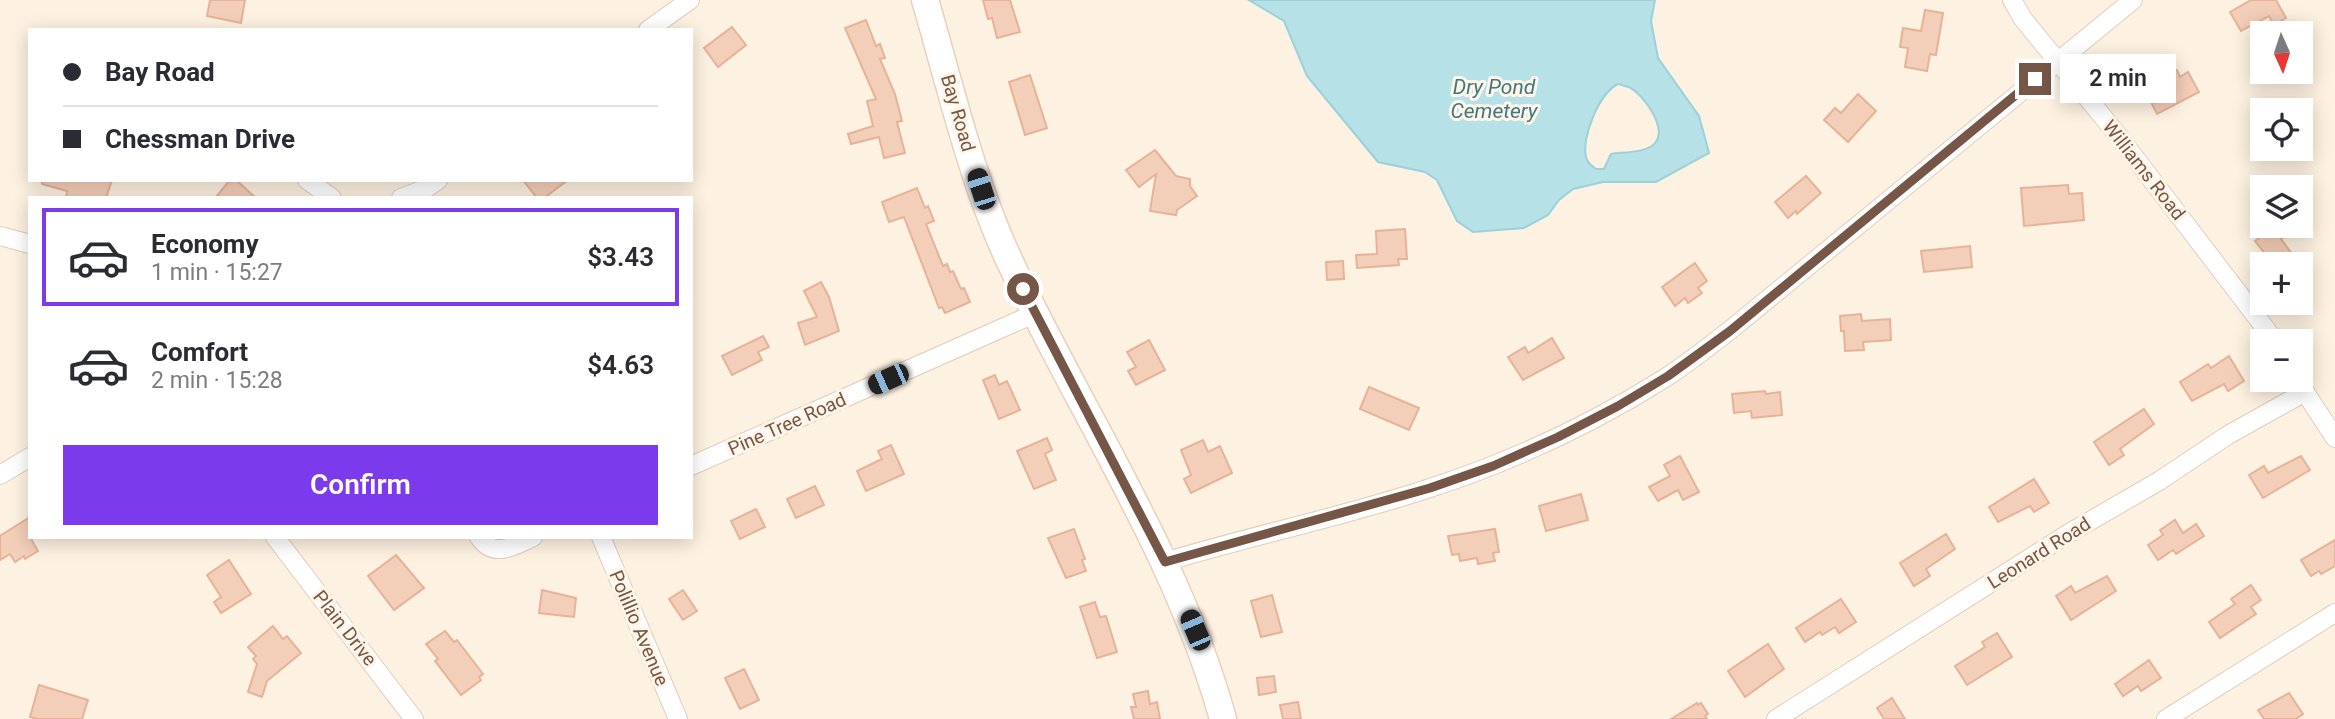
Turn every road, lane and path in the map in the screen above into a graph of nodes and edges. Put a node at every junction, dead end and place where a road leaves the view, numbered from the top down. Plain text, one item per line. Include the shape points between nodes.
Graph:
1 (690, 0) edge
2 (925, 0) edge
3 (2012, 0) edge
4 (2133, 0) edge
5 (651, 28) edge
6 (2056, 62) junction
7 (310, 182) edge
8 (435, 182) edge
9 (329, 196) edge
10 (406, 196) edge
11 (0, 236) edge
12 (28, 243) edge
13 (1036, 313) junction
14 (2266, 329) edge
15 (2292, 392) edge
16 (2305, 392) edge
17 (2335, 438) edge
18 (28, 458) edge
19 (693, 465) edge
20 (0, 475) edge
21 (277, 539) edge
22 (482, 539) edge
23 (528, 539) edge
24 (602, 539) edge
25 (1165, 562) junction
26 (2335, 613) edge
27 (414, 719) edge
28 (678, 719) edge
29 (1223, 719) edge
30 (1776, 719) edge
31 (2166, 719) edge

1 - 5 street
2 - 13 main road, Bay Road via 988,207
3 - 6 street, Williams Road
4 - 6 street
6 - 14 street, Williams Road
6 - 25 street via 1730,331 1618,406 1493,466 1430,488
7 - 9 street
8 - 10 street
11 - 12 street
13 - 19 street, Pine Tree Road
13 - 25 main road, Bay Road
15 - 30 street, Leonard Road via 2159,481
16 - 17 street
18 - 20 street
21 - 27 street, Plain Drive
22 - 23 street via 497,550
24 - 28 street, Polillio Avenue
25 - 29 main road, Bay Road via 1195,630
26 - 31 street

